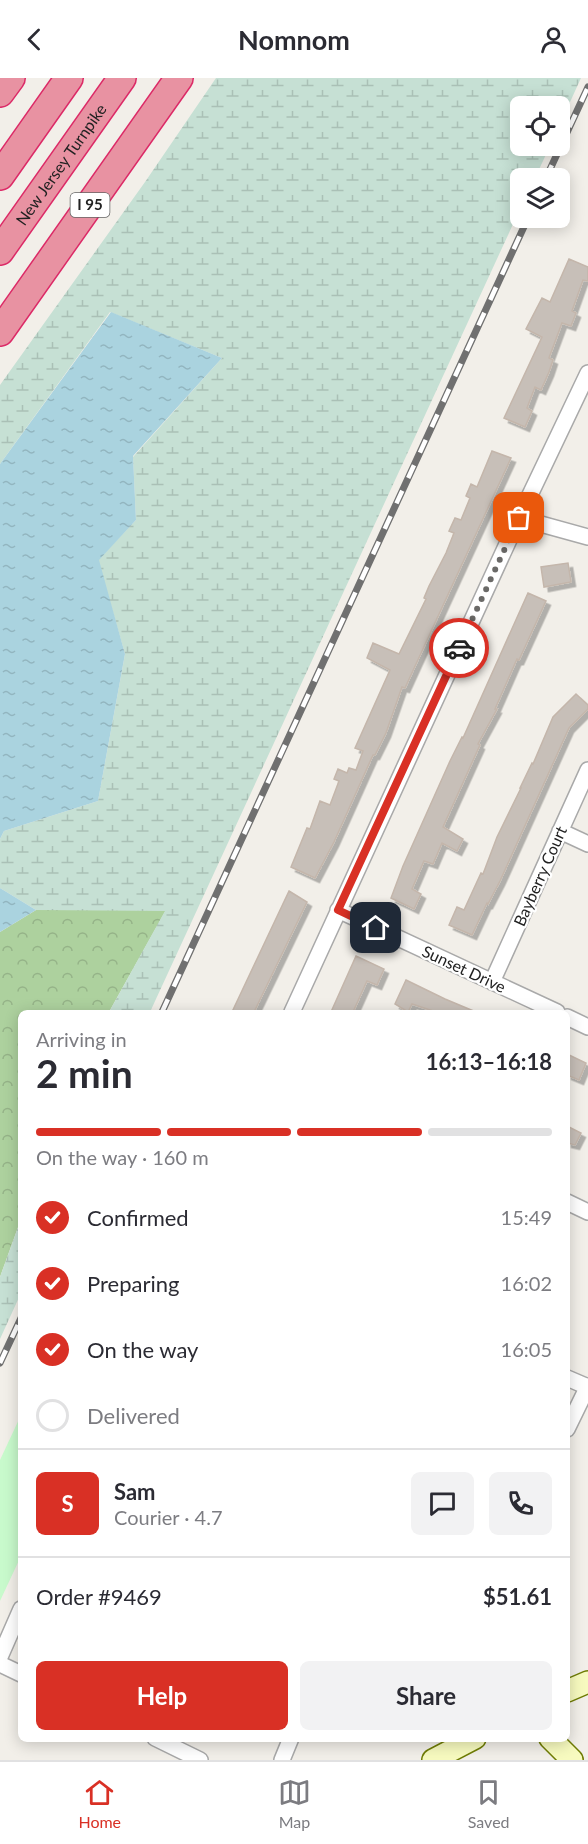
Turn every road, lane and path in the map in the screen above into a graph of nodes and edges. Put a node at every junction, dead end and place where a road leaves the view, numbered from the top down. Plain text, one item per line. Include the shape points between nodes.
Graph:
1 (11, 78) edge
2 (69, 78) edge
3 (122, 78) edge
4 (179, 78) edge
5 (0, 93) edge
6 (0, 176) edge
7 (0, 251) edge
8 (0, 332) edge
9 (588, 373) edge
10 (519, 518) junction
11 (588, 537) edge
12 (588, 770) edge
13 (560, 831) junction
14 (588, 844) edge
15 (338, 910) junction
16 (492, 982) junction
17 (293, 1010) edge
18 (553, 1010) edge
19 (570, 1018) edge
20 (588, 1027) edge
21 (570, 1203) edge
22 (588, 1212) edge
23 (570, 1379) edge
24 (588, 1387) edge
25 (570, 1423) edge
26 (18, 1616) edge
27 (0, 1657) edge
28 (0, 1664) edge
29 (18, 1673) edge
30 (588, 1682) edge
31 (570, 1690) edge
32 (163, 1742) edge
33 (289, 1742) edge
34 (467, 1742) edge
35 (554, 1742) edge
36 (200, 1760) edge
37 (282, 1760) edge
38 (433, 1760) edge
39 (572, 1760) edge

1 - 5 highway
2 - 6 highway
3 - 7 highway, New Jersey Turnpike / I 95
4 - 8 highway, I 95
9 - 10 street
10 - 11 street
10 - 15 street
12 - 13 street, Bayberry Court
13 - 14 street
13 - 16 street, Bayberry Court
15 - 16 street, Sunset Drive
15 - 17 street
16 - 18 street, Sunset Drive
19 - 20 street
21 - 22 street
23 - 24 street
24 - 25 street
26 - 27 street
28 - 29 street
30 - 31 main road
32 - 36 street
33 - 37 street
34 - 38 main road
35 - 39 main road

